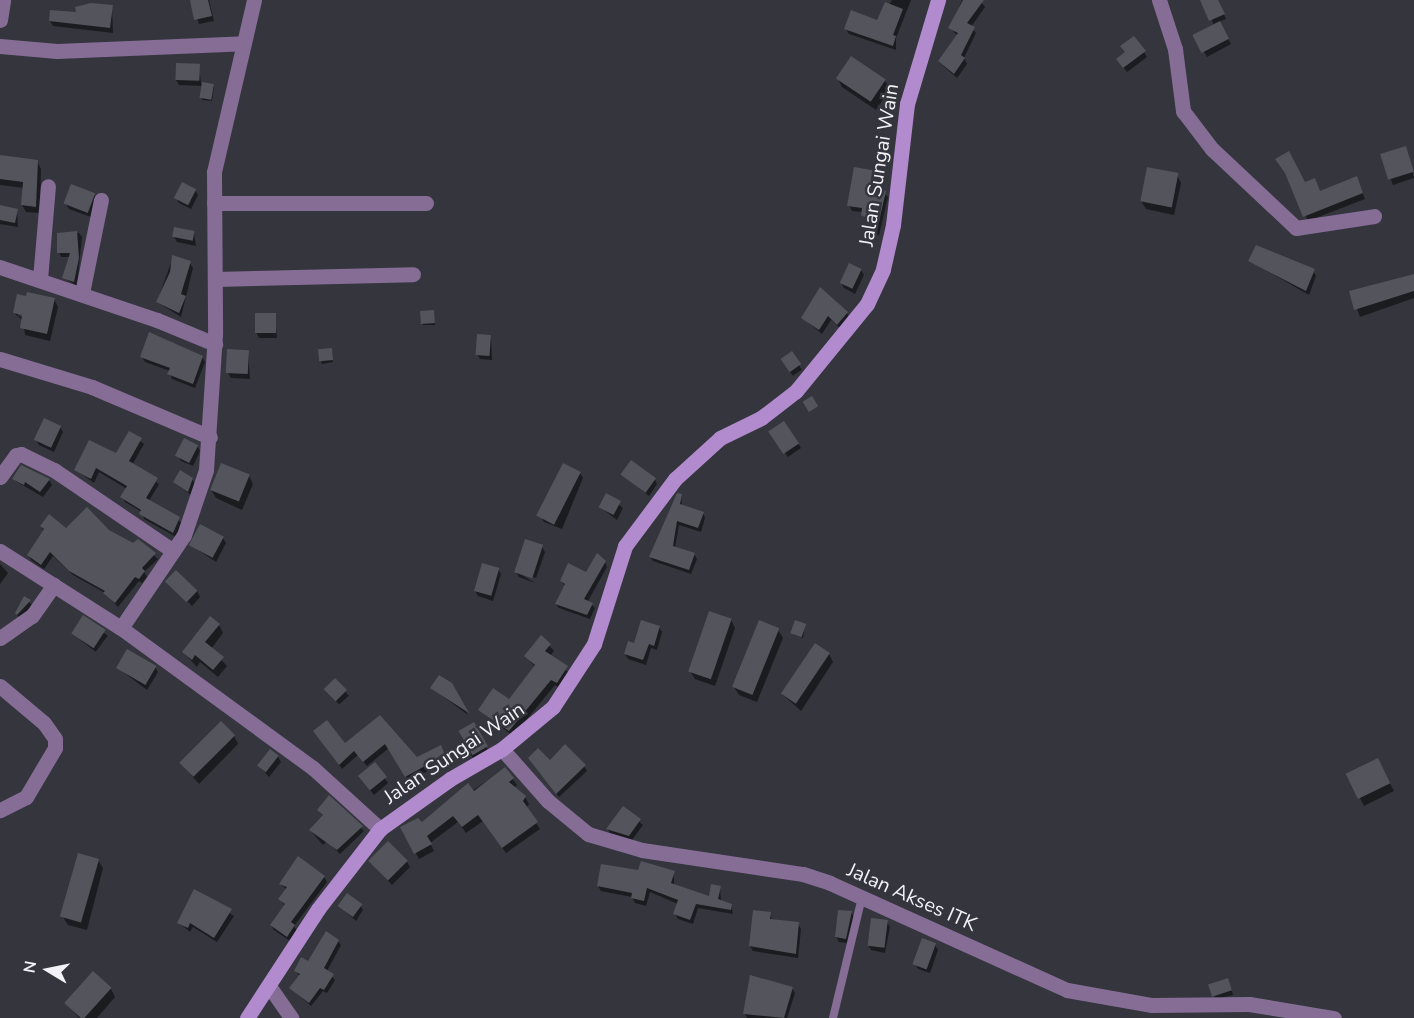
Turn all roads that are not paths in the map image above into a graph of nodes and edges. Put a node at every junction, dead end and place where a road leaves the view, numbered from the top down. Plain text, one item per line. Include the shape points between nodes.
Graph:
1 (3, 0) edge
2 (254, 0) edge
3 (938, 0) edge
4 (1159, 0) edge
5 (0, 20) edge
6 (244, 42) junction
7 (0, 46) edge
8 (48, 186) dead end
9 (101, 200) dead end
10 (426, 202) dead end
11 (214, 203) junction
12 (1374, 216) dead end
13 (0, 267) edge
14 (413, 274) dead end
15 (40, 279) junction
16 (215, 279) junction
17 (82, 293) junction
18 (214, 344) junction
19 (0, 359) edge
20 (210, 437) junction
21 (0, 477) edge
22 (0, 551) edge
23 (173, 551) junction
24 (54, 585) junction
25 (121, 628) junction
26 (0, 638) edge
27 (0, 686) edge
28 (502, 749) junction
29 (0, 810) edge
30 (380, 829) junction
31 (862, 897) junction
32 (269, 986) junction
33 (247, 1018) edge
34 (291, 1018) edge
35 (833, 1018) edge
36 (1334, 1018) edge

1 - 5 street
2 - 6 street
3 - 28 street, Jalan Sungai Wain via 907,104 884,270 867,304 796,391 761,418 720,438 662,494 625,546 594,645 577,676 547,714
4 - 12 street via 1174,49 1183,111 1212,149 1296,228
6 - 7 street via 57,51
6 - 11 street via 216,155
8 - 15 street
9 - 17 street
10 - 11 street
11 - 16 street
13 - 15 street
14 - 16 street
15 - 17 street
16 - 18 street
17 - 18 street
18 - 20 street
19 - 20 street via 92,387
20 - 23 street via 198,500
21 - 23 street via 16,455 21,454 54,470
22 - 24 street
23 - 25 street
24 - 25 street
24 - 26 street via 32,616
25 - 30 street via 313,768
27 - 29 street via 45,723 55,739 55,748 26,797
28 - 30 street, Jalan Sungai Wain via 450,779
28 - 31 street, Jalan Akses ITK via 532,785 588,834 653,852 803,874
30 - 32 street, Jalan Sungai Wain via 318,909
31 - 35 lane
31 - 36 street, Jalan Akses ITK via 943,931 1003,963 1078,993 1151,1005 1249,1004
32 - 33 street, Jalan Sungai Wain
32 - 34 street

